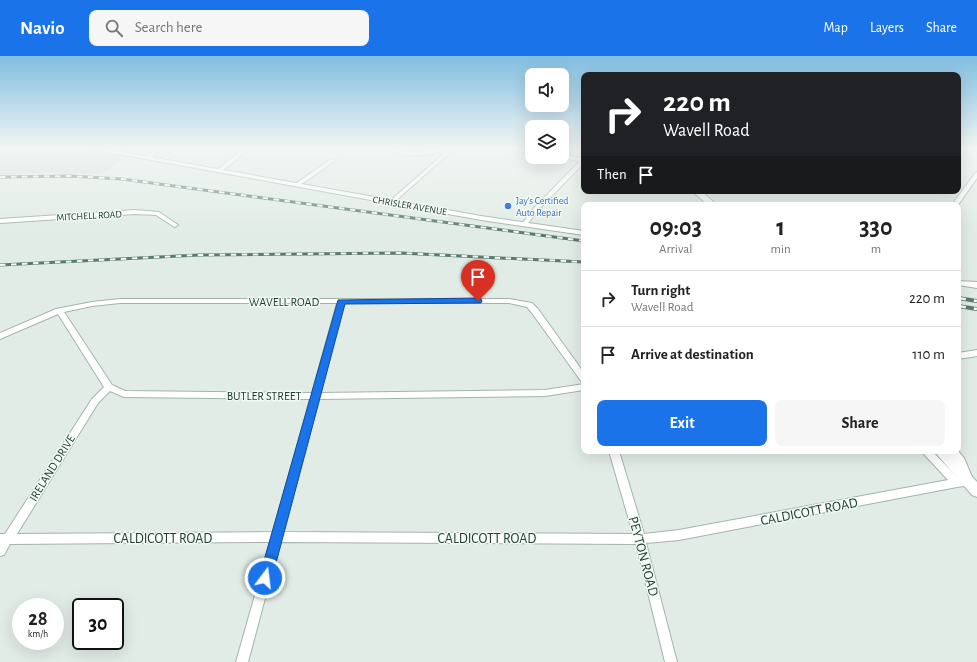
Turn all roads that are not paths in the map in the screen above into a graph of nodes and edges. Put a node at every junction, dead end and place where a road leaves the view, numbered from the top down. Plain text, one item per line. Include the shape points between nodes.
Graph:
1 (254, 177) edge
2 (309, 177) edge
3 (421, 177) edge
4 (566, 177) edge
5 (975, 177) edge
6 (298, 185) junction
7 (690, 194) edge
8 (699, 194) edge
9 (392, 202) junction
10 (699, 202) edge
11 (709, 202) edge
12 (957, 202) edge
13 (0, 221) edge
14 (175, 225) dead end
15 (524, 225) junction
16 (581, 233) edge
17 (961, 283) edge
18 (977, 285) edge
19 (341, 302) junction
20 (59, 311) junction
21 (0, 336) edge
22 (977, 353) edge
23 (961, 356) edge
24 (581, 375) edge
25 (108, 387) junction
26 (581, 387) edge
27 (317, 396) junction
28 (615, 454) edge
29 (930, 454) edge
30 (942, 454) edge
31 (955, 454) edge
32 (968, 485) edge
33 (277, 537) junction
34 (4, 539) edge
35 (640, 539) junction
36 (0, 551) edge
37 (242, 662) edge
38 (671, 662) edge

1 - 6 street, CHRISLER AVENUE
2 - 6 street
3 - 9 street
4 - 15 street
5 - 12 street
6 - 9 street, CHRISLER AVENUE
7 - 10 main road
8 - 11 main road
9 - 15 street, CHRISLER AVENUE
13 - 14 street, MITCHELL ROAD via 135,212 157,213
15 - 16 street, CHRISLER AVENUE
17 - 18 street
19 - 20 street, WAVELL ROAD via 120,302 92,304
19 - 24 street, WAVELL ROAD via 520,302 529,305 537,314
19 - 27 street
20 - 21 street, WAVELL ROAD
20 - 25 street
22 - 23 street
25 - 27 street, BUTLER STREET via 124,394
25 - 34 street, IRELAND DRIVE via 95,401
26 - 27 street, BUTLER STREET via 545,393
27 - 33 street
28 - 35 street, PEYTON ROAD
29 - 32 street
30 - 32 main road
31 - 32 street via 961,461
32 - 35 street, CALDICOTT ROAD via 679,535
33 - 34 street, CALDICOTT ROAD
33 - 35 street, CALDICOTT ROAD
33 - 37 street
34 - 36 street, IRELAND DRIVE
35 - 38 street, PEYTON ROAD

